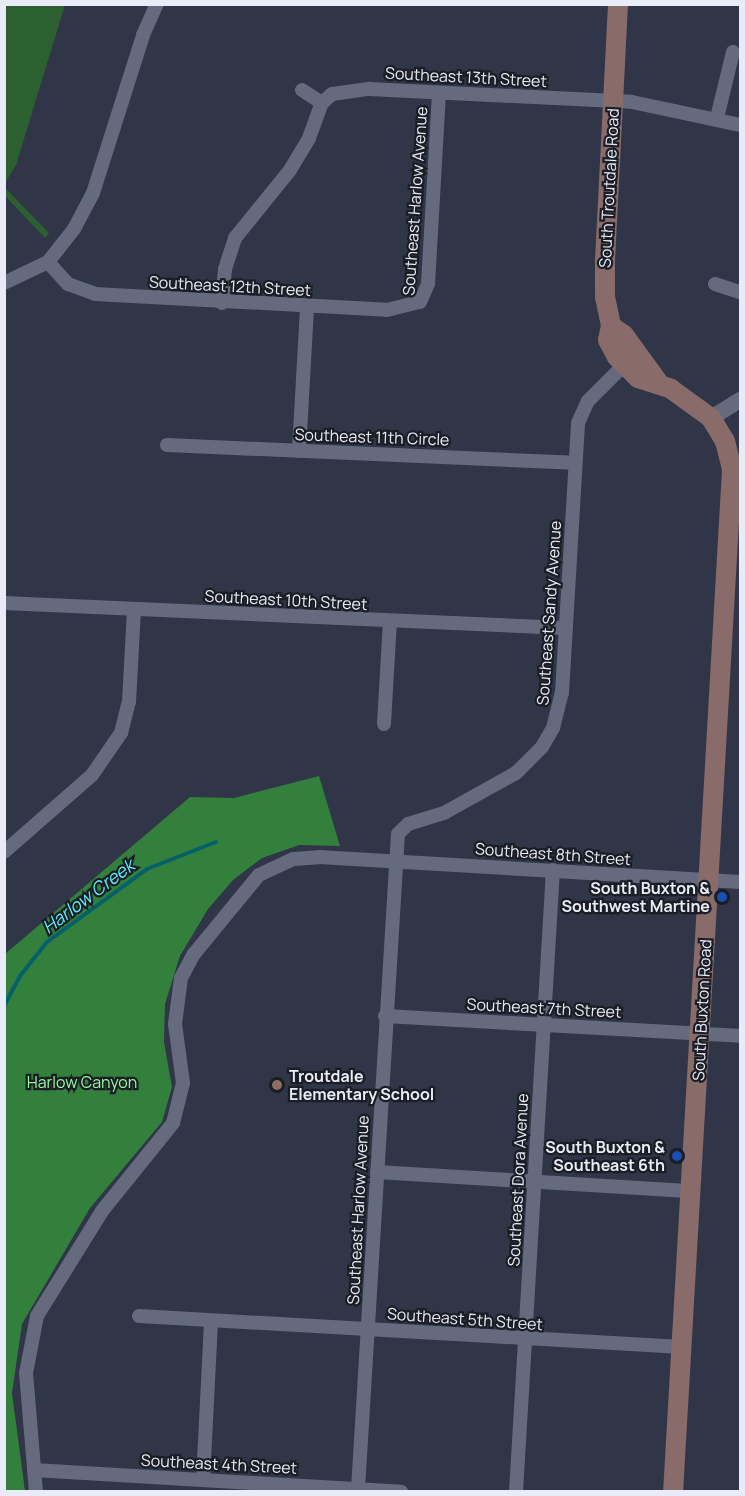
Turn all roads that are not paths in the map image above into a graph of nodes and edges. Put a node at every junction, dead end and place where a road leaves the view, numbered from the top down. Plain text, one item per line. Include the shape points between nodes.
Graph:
1 (157, 4) edge
2 (618, 4) edge
3 (733, 52) dead end
4 (302, 90) dead end
5 (439, 93) junction
6 (613, 101) junction
7 (322, 103) junction
8 (717, 118) junction
9 (741, 125) edge
10 (48, 262) junction
11 (4, 284) edge
12 (715, 284) dead end
13 (741, 292) edge
14 (222, 303) junction
15 (426, 304) joint
16 (307, 307) junction
17 (611, 326) junction
18 (624, 365) junction
19 (658, 382) junction
20 (741, 400) edge
21 (711, 418) junction
22 (167, 445) dead end
23 (299, 451) junction
24 (575, 463) junction
25 (4, 603) edge
26 (134, 609) junction
27 (390, 621) junction
28 (565, 628) junction
29 (384, 724) dead end
30 (4, 852) edge
31 (395, 861) junction
32 (553, 870) junction
33 (710, 880) junction
34 (741, 882) edge
35 (385, 1016) junction
36 (543, 1025) junction
37 (700, 1033) junction
38 (741, 1036) edge
39 (377, 1172) junction
40 (534, 1182) junction
41 (691, 1191) junction
42 (139, 1316) dead end
43 (211, 1321) junction
44 (368, 1329) junction
45 (526, 1340) junction
46 (682, 1347) junction
47 (34, 1470) junction
48 (203, 1480) junction
49 (358, 1489) junction
50 (36, 1491) edge
51 (401, 1491) edge
52 (516, 1491) edge
53 (673, 1491) edge

1 - 10 street via 142,35 93,193 74,229
2 - 6 main road, South Troutdale Road
3 - 8 street
4 - 7 street
5 - 6 street, Southeast 13th Street
5 - 7 street, Southeast 13th Street via 347,89
5 - 15 street, Southeast Harlow Avenue
6 - 8 street, Southeast 13th Street
6 - 17 main road, South Troutdale Road via 604,286
7 - 14 street via 309,138 290,170 235,238 225,269
8 - 9 street, Southeast 13th Street
10 - 11 street
10 - 14 street, Southeast 12th Street via 68,284 83,291
12 - 13 street
14 - 16 street, Southeast 12th Street
15 - 16 street, Southeast 12th Street via 387,310
16 - 23 street
17 - 18 main road, South Troutdale Road via 608,340
17 - 19 main road, South Buxton Road via 624,335
18 - 19 main road, South Buxton Road via 645,383
18 - 24 street, Southeast Sandy Avenue via 582,410
19 - 21 main road, South Buxton Road via 690,400
20 - 21 street
21 - 33 main road, South Buxton Road via 729,454 732,488
22 - 23 street, Southeast 11th Circle
23 - 24 street, Southeast 11th Circle
24 - 28 street, Southeast Sandy Avenue
25 - 26 street, Southeast 10th Street
26 - 27 street, Southeast 10th Street
26 - 30 street via 129,702 121,733 92,775
27 - 28 street, Southeast 10th Street
27 - 29 street
28 - 31 street, Southeast Sandy Avenue via 559,713 543,747 516,773 444,813 402,828 396,839
31 - 32 street, Southeast 8th Street
31 - 35 street, Southeast Harlow Avenue
31 - 47 street via 311,857 270,868 237,898 194,954 181,978 175,1012 183,1083 173,1124 102,1211 47,1297 32,1331 26,1385
32 - 33 street, Southeast 8th Street
32 - 36 street, Southeast Dora Avenue
33 - 34 street, Southeast 8th Street
33 - 37 main road, South Buxton Road
35 - 36 street, Southeast 7th Street
35 - 39 street, Southeast Harlow Avenue
36 - 37 street, Southeast 7th Street
36 - 40 street, Southeast Dora Avenue
37 - 38 street, Southeast 7th Street
37 - 41 main road, South Buxton Road
39 - 40 street
39 - 44 street, Southeast Harlow Avenue
40 - 41 street
40 - 45 street, Southeast Dora Avenue
41 - 46 main road, South Buxton Road
42 - 43 street, Southeast 5th Street
43 - 44 street, Southeast 5th Street
43 - 48 street
44 - 45 street, Southeast 5th Street
44 - 49 street, Southeast Harlow Avenue
45 - 46 street, Southeast 5th Street
45 - 52 street, Southeast Dora Avenue
46 - 53 main road, South Buxton Road
47 - 48 street, Southeast 4th Street
47 - 50 street
48 - 49 street, Southeast 4th Street
49 - 51 street, Southeast 4th Street

